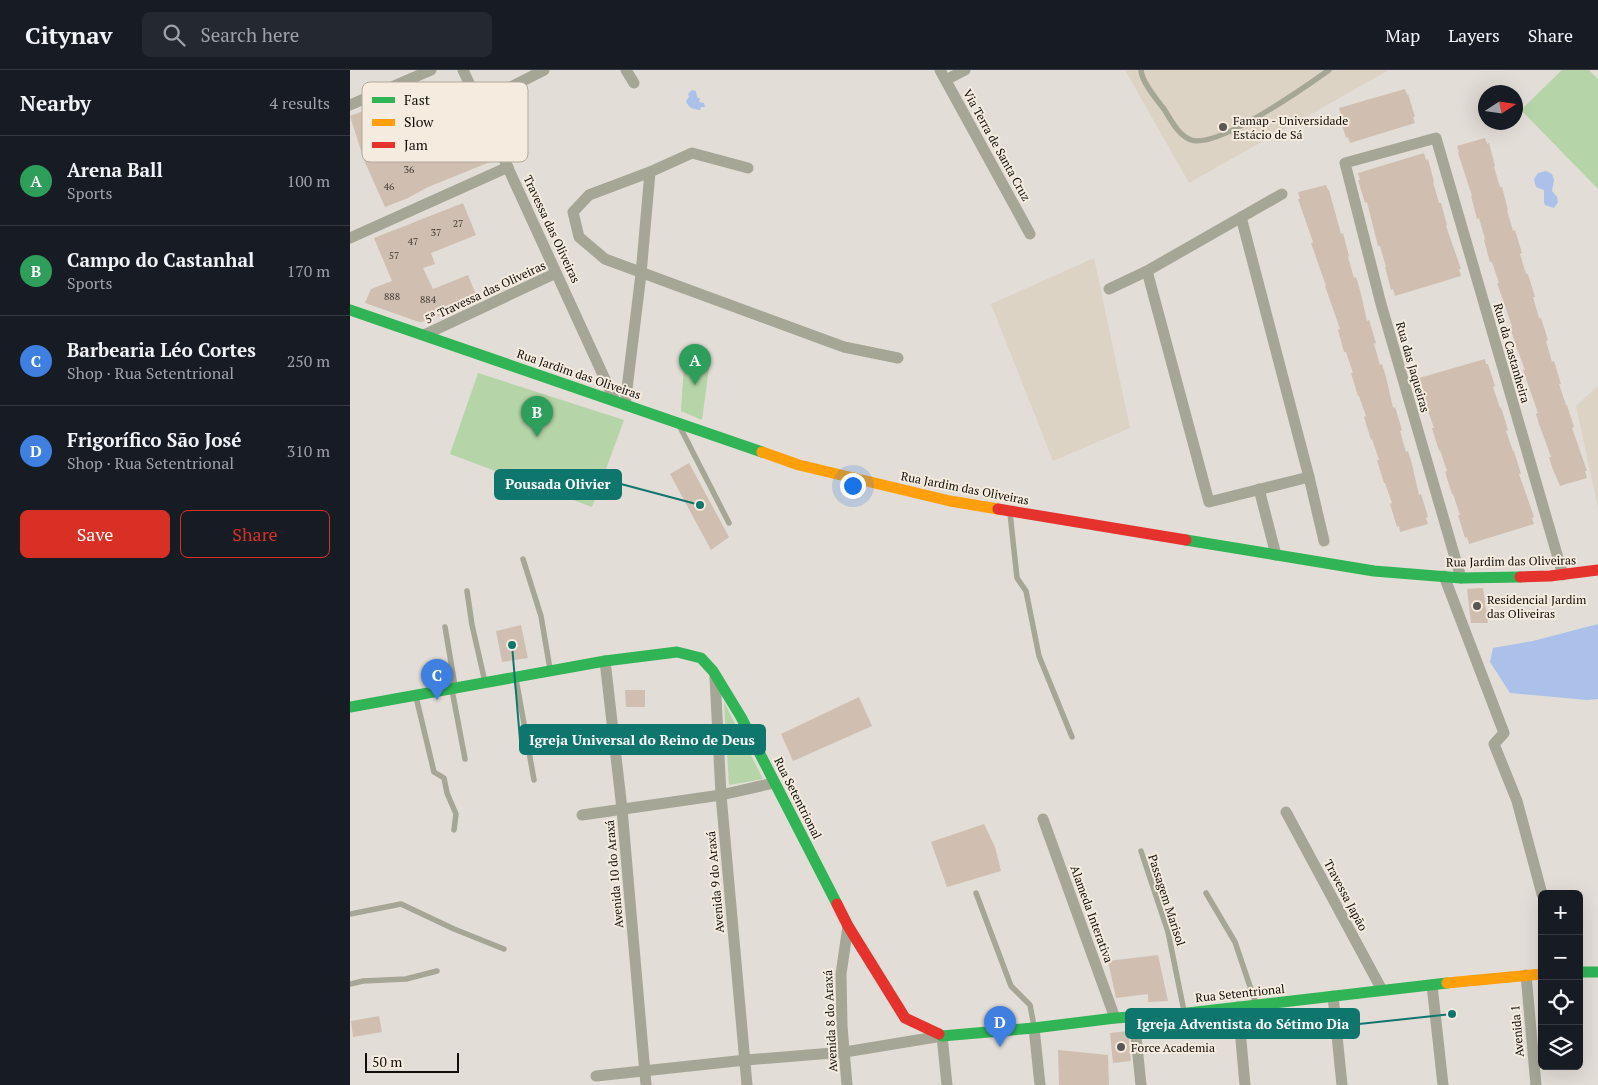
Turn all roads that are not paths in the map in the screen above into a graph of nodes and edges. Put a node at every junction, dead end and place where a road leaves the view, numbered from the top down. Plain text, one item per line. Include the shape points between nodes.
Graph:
1 (431, 70) edge
2 (463, 70) edge
3 (544, 70) edge
4 (626, 70) edge
5 (940, 70) edge
6 (965, 70) edge
7 (1141, 70) edge
8 (1329, 70) edge
9 (946, 80) junction
10 (403, 82) edge
11 (469, 82) edge
12 (521, 82) edge
13 (634, 83) dead end
14 (362, 100) edge
15 (350, 105) edge
16 (506, 162) edge
17 (1345, 163) joint
18 (508, 167) junction
19 (748, 168) dead end
20 (650, 172) junction
21 (1282, 194) dead end
22 (1241, 217) junction
23 (1030, 234) dead end
24 (350, 238) edge
25 (1147, 271) junction
26 (556, 273) junction
27 (641, 274) junction
28 (1110, 289) dead end
29 (350, 310) edge
30 (424, 335) junction
31 (898, 358) dead end
32 (620, 403) junction
33 (679, 425) junction
34 (1308, 477) junction
35 (1259, 490) junction
36 (1010, 511) junction
37 (729, 523) dead end
38 (1324, 541) dead end
39 (1276, 555) junction
40 (523, 559) dead end
41 (1598, 570) edge
42 (1562, 575) junction
43 (1444, 576) junction
44 (1461, 578) junction
45 (467, 591) dead end
46 (445, 627) dead end
47 (605, 661) junction
48 (550, 671) junction
49 (715, 675) junction
50 (516, 677) junction
51 (485, 682) junction
52 (453, 688) junction
53 (416, 695) junction
54 (350, 707) edge
55 (1072, 737) dead end
56 (465, 760) dead end
57 (534, 780) dead end
58 (774, 783) junction
59 (720, 795) junction
60 (622, 809) junction
61 (1286, 812) dead end
62 (582, 815) dead end
63 (1043, 820) dead end
64 (454, 830) dead end
65 (1141, 852) dead end
66 (1541, 890) edge
67 (976, 893) dead end
68 (1206, 893) dead end
69 (350, 914) edge
70 (848, 926) junction
71 (504, 949) dead end
72 (437, 971) dead end
73 (1583, 972) edge
74 (1598, 972) edge
75 (1538, 974) edge
76 (1526, 975) junction
77 (350, 984) edge
78 (1432, 985) junction
79 (1382, 990) junction
80 (1333, 996) junction
81 (1257, 1005) junction
82 (1238, 1007) junction
83 (1185, 1013) junction
84 (1134, 1017) junction
85 (1115, 1018) junction
86 (1034, 1028) junction
87 (942, 1036) junction
88 (845, 1052) junction
89 (746, 1060) junction
90 (644, 1070) junction
91 (596, 1076) dead end
92 (646, 1085) edge
93 (748, 1085) edge
94 (847, 1085) edge
95 (947, 1085) edge
96 (1040, 1085) edge
97 (1141, 1085) edge
98 (1245, 1085) edge
99 (1342, 1085) edge
100 (1444, 1085) edge
101 (1536, 1085) edge

1 - 10 street
2 - 11 street, Travessa das Oliveiras
3 - 12 street
4 - 13 street
5 - 9 street, Via Terra de Santa Cruz
6 - 9 street
7 - 8 lane via 1149,89 1182,135 1200,141 1248,123
9 - 23 street, Via Terra de Santa Cruz
14 - 15 street
16 - 18 street, Travessa das Oliveiras
17 - 42 street, Rua da Castanheira via 1436,138
17 - 44 street, Rua das Jaqueiras via 1381,304
18 - 24 street
18 - 26 street, Travessa das Oliveiras
19 - 20 street via 692,153
20 - 27 street
20 - 27 street via 589,195 573,212 579,237 605,259
21 - 22 street
22 - 25 street
22 - 34 street
25 - 28 street
25 - 35 street via 1209,502
26 - 30 street, 5ª Travessa das Oliveiras
26 - 32 street, Travessa das Oliveiras
27 - 31 street via 844,347
27 - 32 street
29 - 30 street, Rua Jardim das Oliveiras
30 - 32 street, Rua Jardim das Oliveiras
32 - 33 street, Rua Jardim das Oliveiras
33 - 36 street, Rua Jardim das Oliveiras via 799,465 950,501
33 - 37 lane
34 - 35 street
34 - 38 street
35 - 39 street
36 - 39 street, Rua Jardim das Oliveiras
36 - 55 lane via 1017,578 1026,591 1039,656
39 - 43 street, Rua Jardim das Oliveiras via 1374,571
40 - 48 lane via 541,616
41 - 42 street, Rua Jardim das Oliveiras
42 - 44 street, Rua Jardim das Oliveiras
43 - 44 street, Rua Jardim das Oliveiras
43 - 66 street via 1504,733 1494,744 1517,801
45 - 51 lane
46 - 52 lane
47 - 48 street, Rua Setentrional
47 - 49 street, Rua Setentrional via 677,652 701,658
47 - 60 street, Avenida 10 do Araxá
48 - 50 street, Rua Setentrional
49 - 58 street, Rua Setentrional via 741,717
49 - 59 street, Avenida 9 do Araxá
50 - 51 street, Rua Setentrional
50 - 57 lane
51 - 52 street, Rua Setentrional
52 - 53 street, Rua Setentrional
52 - 56 lane
53 - 54 street, Rua Setentrional
53 - 64 lane via 434,772 444,778 456,814
58 - 59 street
58 - 70 street, Rua Setentrional
59 - 60 street
59 - 89 street, Avenida 9 do Araxá
60 - 62 street
60 - 90 street, Avenida 10 do Araxá
61 - 79 street, Travessa Japão
63 - 85 street, Alameda Interativa
65 - 83 lane, Passagem Marisol via 1168,932
67 - 86 lane via 1011,986 1030,1005
68 - 81 lane via 1235,942
69 - 71 lane via 401,904
70 - 87 street, Rua Setentrional via 905,1018
70 - 88 street, Avenida 8 do Araxá via 841,974
72 - 77 lane via 406,979
73 - 74 street
75 - 76 street, Rua Setentrional
76 - 78 street, Rua Setentrional
76 - 101 street, Avenida 1
78 - 79 street, Rua Setentrional
78 - 100 street
79 - 80 street, Rua Setentrional
80 - 81 street, Rua Setentrional
80 - 99 street
81 - 82 street, Rua Setentrional
82 - 83 street, Rua Setentrional
82 - 98 street
83 - 84 street, Rua Setentrional
84 - 85 street, Rua Setentrional
84 - 97 street
85 - 86 street, Rua Setentrional
86 - 87 street, Rua Setentrional
86 - 96 street
87 - 88 street, Rua Setentrional
87 - 95 street
88 - 89 street, Rua Setentrional
88 - 94 street, Avenida 8 do Araxá
89 - 90 street, Rua Setentrional
89 - 93 street, Avenida 9 do Araxá
90 - 91 street, Rua Setentrional
90 - 92 street, Avenida 10 do Araxá

